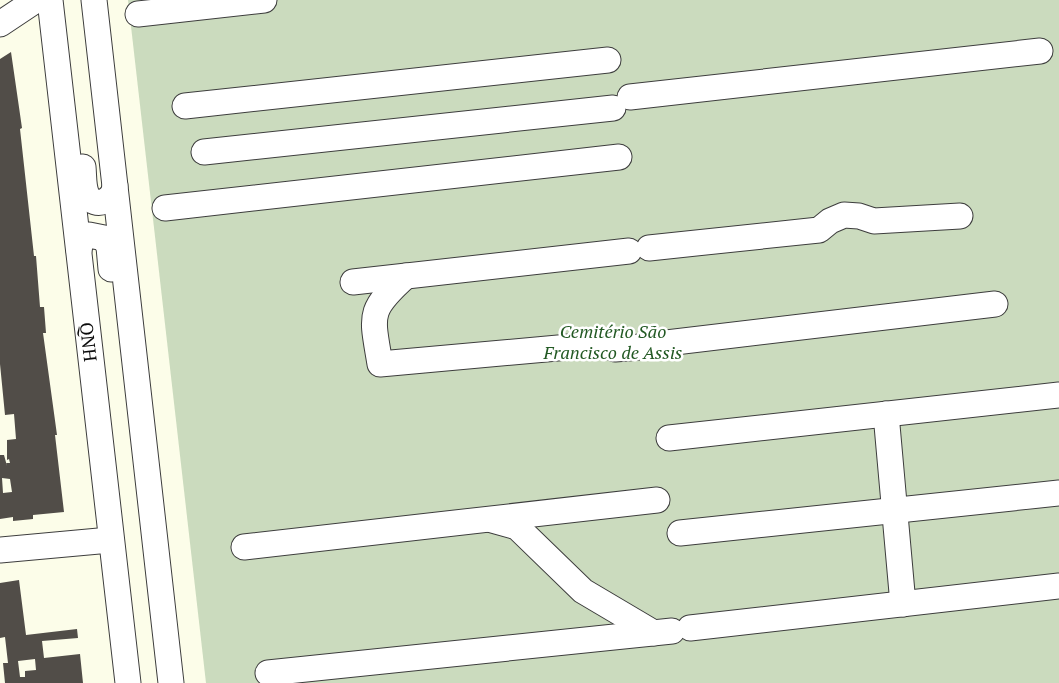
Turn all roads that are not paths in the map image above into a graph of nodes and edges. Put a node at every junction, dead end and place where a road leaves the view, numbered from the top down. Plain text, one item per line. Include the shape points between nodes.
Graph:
1 (36, 0) edge
2 (50, 0) edge
3 (94, 0) edge
4 (264, 0) edge
5 (138, 14) dead end
6 (5, 18) edge
7 (1040, 51) dead end
8 (608, 60) dead end
9 (185, 106) dead end
10 (63, 119) junction
11 (204, 152) dead end
12 (619, 157) dead end
13 (115, 186) junction
14 (165, 208) dead end
15 (960, 216) dead end
16 (79, 250) junction
17 (406, 276) junction
18 (353, 282) dead end
19 (994, 304) dead end
20 (132, 330) junction
21 (1059, 395) edge
22 (886, 414) junction
23 (669, 438) dead end
24 (1059, 493) edge
25 (657, 500) dead end
26 (895, 509) junction
27 (490, 519) junction
28 (680, 533) dead end
29 (110, 540) junction
30 (244, 547) dead end
31 (0, 550) edge
32 (1059, 586) edge
33 (903, 604) junction
34 (672, 631) junction
35 (124, 646) junction
36 (268, 673) dead end
37 (128, 683) edge
38 (140, 683) edge
39 (171, 683) edge

1 - 6 street
2 - 10 street, QNH
3 - 13 street
4 - 5 street
7 - 11 street
8 - 9 street
10 - 13 street via 82,158 89,198 98,202 109,200
10 - 16 street, QNH
12 - 14 street
13 - 20 street
15 - 17 street via 874,221 844,215 819,230
16 - 20 street via 81,241 89,235 99,235 107,242 112,280
16 - 29 street, QNH
17 - 18 street
17 - 19 street via 383,297 376,310 373,323 380,364 602,344 615,348 649,346
20 - 39 street
21 - 22 street
22 - 23 street
22 - 26 street
24 - 26 street
25 - 27 street
26 - 28 street
26 - 33 street
27 - 30 street
27 - 34 street via 517,527 584,591
29 - 31 street
29 - 35 street, QNH
32 - 33 street
33 - 34 street
34 - 36 street
35 - 37 street, QNH
35 - 38 street

